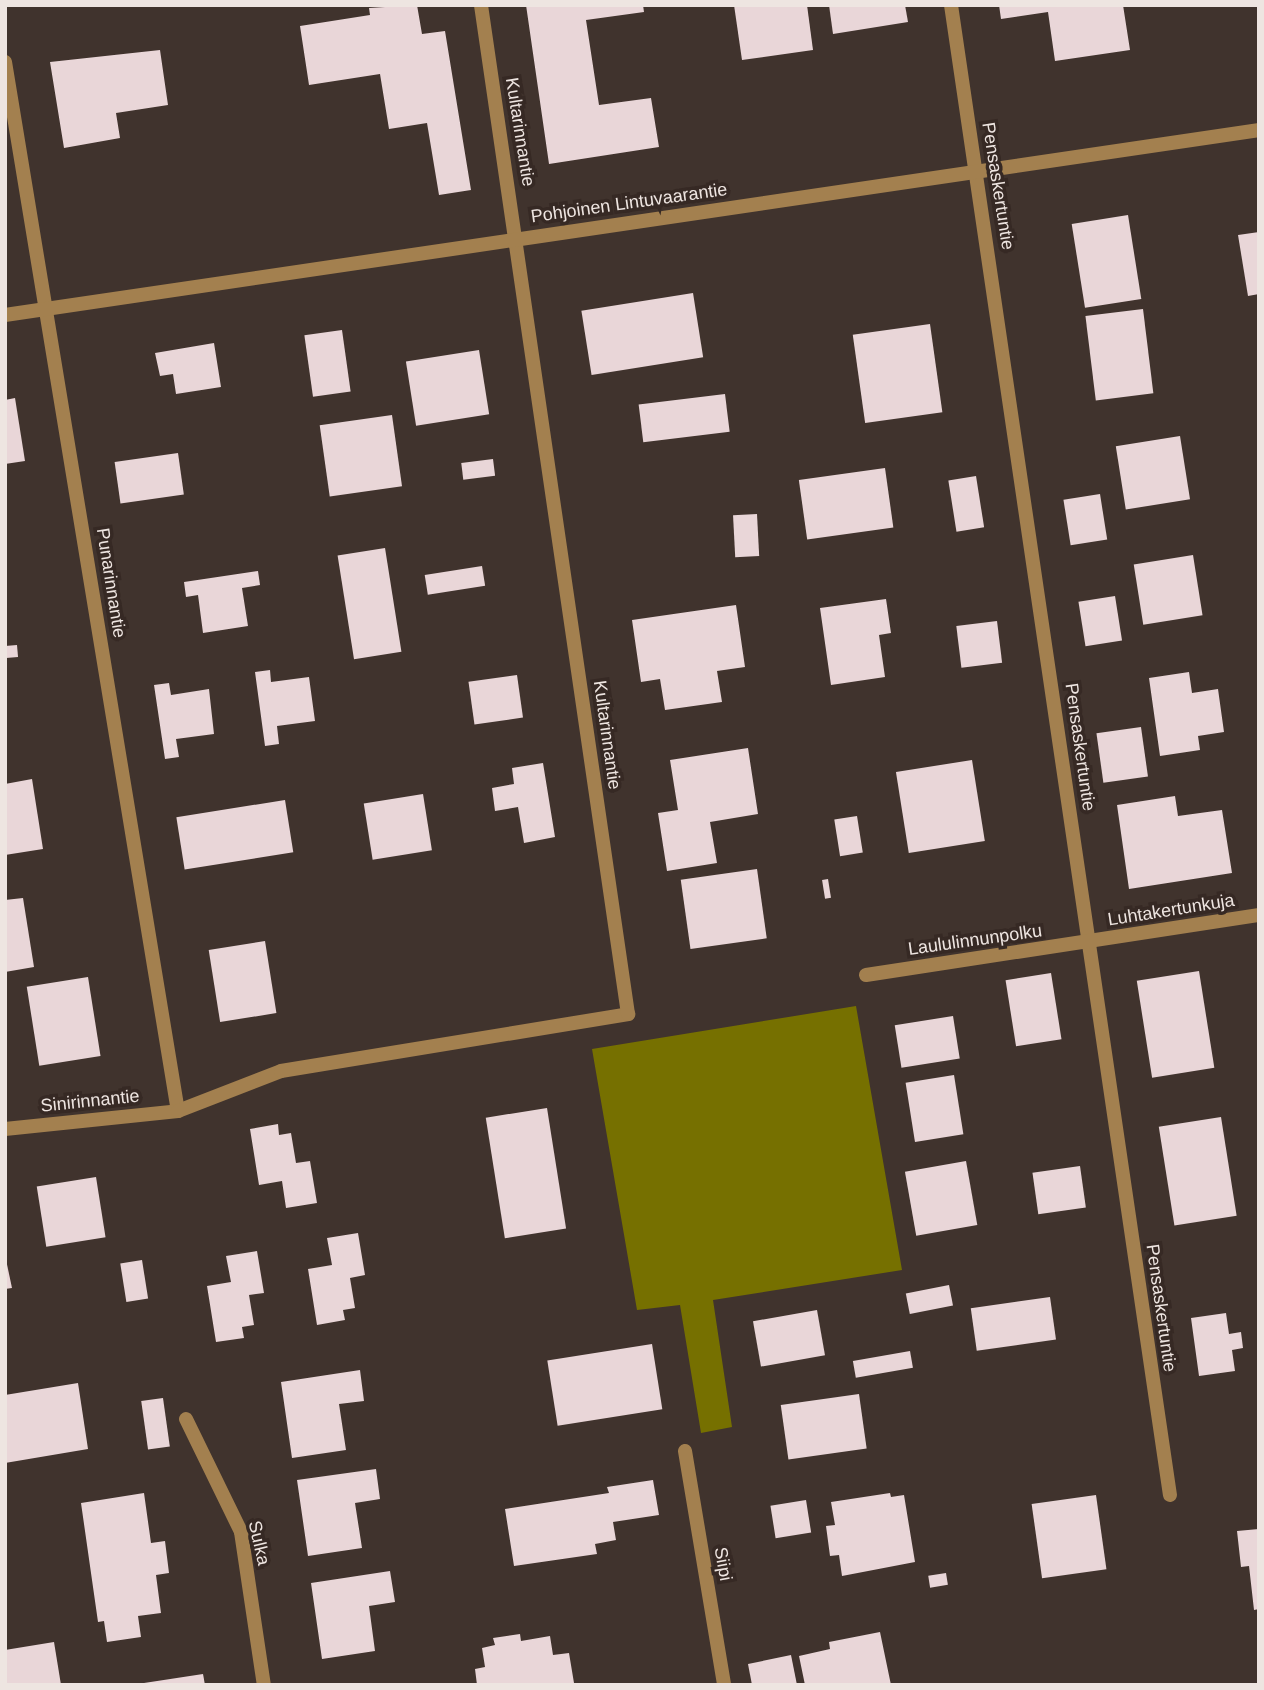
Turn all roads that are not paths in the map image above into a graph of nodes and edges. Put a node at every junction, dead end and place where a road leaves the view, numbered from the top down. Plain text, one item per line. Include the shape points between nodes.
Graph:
1 (481, 5) edge
2 (951, 5) edge
3 (5, 62) edge
4 (1259, 130) edge
5 (976, 171) junction
6 (516, 239) junction
7 (47, 309) junction
8 (5, 314) edge
9 (1259, 915) edge
10 (1089, 943) junction
11 (866, 975) dead end
12 (178, 1111) junction
13 (5, 1129) edge
14 (186, 1419) dead end
15 (685, 1451) dead end
16 (1170, 1495) dead end
17 (264, 1685) edge
18 (724, 1685) edge

1 - 6 street, Kultarinnantie
2 - 5 street, Pensaskertuntie
3 - 7 street, Punarinnantie
4 - 5 street, Pohjoinen Lintuvaarantie
5 - 6 street, Pohjoinen Lintuvaarantie
5 - 10 street, Pensaskertuntie
6 - 7 street, Pohjoinen Lintuvaarantie
6 - 12 street, Kultarinnantie via 628,1014 281,1071
7 - 8 street, Pohjoinen Lintuvaarantie
7 - 12 street, Punarinnantie
9 - 10 street, Luhtakertunkuja
10 - 11 street, Laululinnunpolku
10 - 16 street, Pensaskertuntie
12 - 13 street, Sinirinnantie
14 - 17 street, Sulka via 241,1532
15 - 18 street, Siipi

